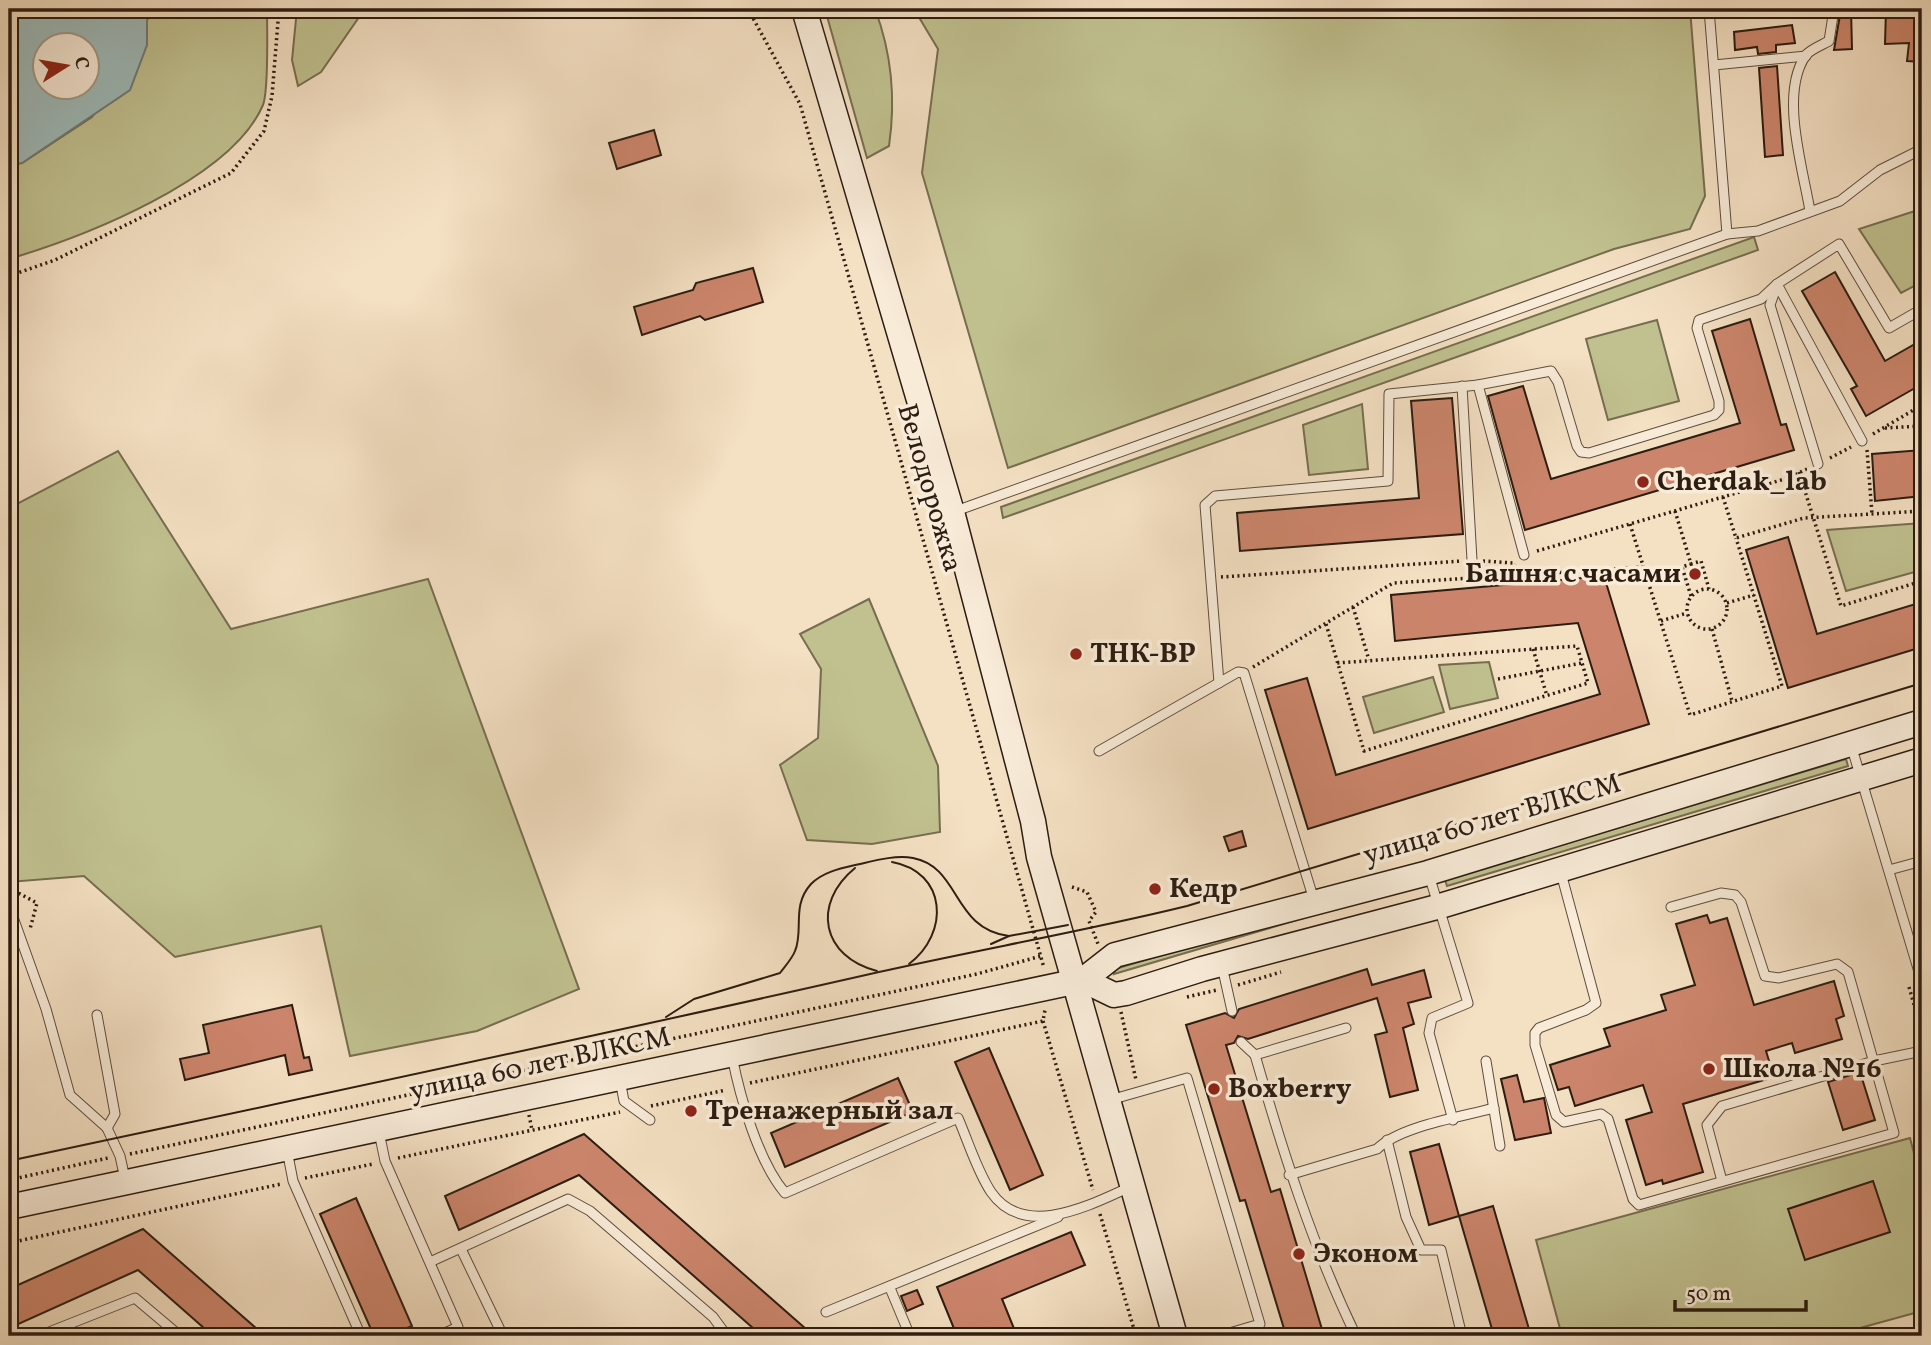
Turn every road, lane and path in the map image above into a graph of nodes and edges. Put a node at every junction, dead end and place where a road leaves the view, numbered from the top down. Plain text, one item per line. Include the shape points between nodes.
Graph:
1 (279, 9) edge
2 (748, 9) edge
3 (804, 9) edge
4 (1709, 9) edge
5 (1833, 9) edge
6 (1806, 56) junction
7 (1713, 65) junction
8 (1922, 149) edge
9 (1810, 211) junction
10 (1727, 234) junction
11 (9, 276) edge
12 (1777, 284) junction
13 (1922, 309) edge
14 (1478, 385) junction
15 (1462, 386) junction
16 (1922, 405) edge
17 (1922, 426) edge
18 (1883, 428) junction
19 (1861, 441) joint
20 (1818, 464) junction
21 (1799, 472) junction
22 (1723, 496) junction
23 (1675, 510) junction
24 (1922, 511) edge
25 (952, 512) junction
26 (1872, 514) junction
27 (1815, 519) junction
28 (1630, 524) junction
29 (1736, 538) junction
30 (1524, 555) joint
31 (1472, 560) junction
32 (1516, 563) dead end
33 (1691, 564) junction
34 (1644, 567) junction
35 (1210, 578) junction
36 (1922, 581) edge
37 (1709, 589) junction
38 (1754, 595) junction
39 (1691, 597) junction
40 (1727, 603) junction
41 (1353, 607) junction
42 (1687, 613) junction
43 (1661, 621) junction
44 (1326, 624) junction
45 (1712, 629) junction
46 (1533, 649) junction
47 (1369, 660) junction
48 (1337, 663) junction
49 (1582, 663) junction
50 (1539, 671) junction
51 (1244, 673) junction
52 (1498, 679) dead end
53 (1219, 682) junction
54 (1547, 696) junction
55 (1732, 702) junction
56 (1922, 722) edge
57 (1851, 743) junction
58 (1099, 751) dead end
59 (1922, 760) edge
60 (1861, 778) junction
61 (1922, 861) edge
62 (1560, 870) junction
63 (1889, 870) junction
64 (1428, 873) junction
65 (1315, 902) junction
66 (9, 906) edge
67 (1437, 907) junction
68 (1671, 907) dead end
69 (1041, 956) junction
70 (1221, 964) junction
71 (1078, 981) junction
72 (1922, 982) edge
73 (1048, 987) junction
74 (1232, 1011) dead end
75 (97, 1015) dead end
76 (1043, 1021) junction
77 (1346, 1028) dead end
78 (1241, 1042) dead end
79 (1922, 1051) edge
80 (732, 1055) junction
81 (1255, 1055) junction
82 (1874, 1060) junction
83 (1486, 1061) dead end
84 (620, 1078) junction
85 (738, 1087) junction
86 (1108, 1101) junction
87 (1494, 1108) junction
88 (633, 1110) junction
89 (1453, 1119) junction
90 (650, 1120) dead end
91 (107, 1128) junction
92 (379, 1130) junction
93 (1387, 1140) junction
94 (1500, 1146) dead end
95 (287, 1149) junction
96 (120, 1156) junction
97 (385, 1161) junction
98 (1289, 1175) junction
99 (9, 1180) edge
100 (126, 1181) junction
101 (293, 1181) junction
102 (1722, 1181) junction
103 (1132, 1186) junction
104 (1097, 1202) junction
105 (9, 1207) edge
106 (1063, 1215) junction
107 (9, 1243) edge
108 (461, 1248) junction
109 (430, 1262) junction
110 (890, 1288) junction
111 (827, 1312) dead end
112 (1922, 1331) edge
113 (39, 1336) edge
114 (180, 1336) edge
115 (361, 1336) edge
116 (438, 1336) edge
117 (503, 1336) edge
118 (727, 1336) edge
119 (910, 1336) edge
120 (1136, 1336) edge
121 (1175, 1336) edge
122 (1219, 1336) edge
123 (1356, 1336) edge
124 (1462, 1336) edge
125 (1901, 1336) edge

1 - 11 path via 272,96 264,131 231,173 55,260
2 - 69 path, Велодорожка via 800,104
3 - 25 street
4 - 7 lane
5 - 6 lane via 1829,41
6 - 7 lane
6 - 9 lane via 1792,94
7 - 10 lane
8 - 9 lane via 1880,170 1840,201
9 - 10 lane via 1758,231
10 - 25 lane
12 - 13 lane via 1839,244 1889,328
12 - 14 lane via 1761,299 1699,320 1697,328 1719,401 1714,415 1581,452 1551,371
12 - 19 lane
12 - 20 lane via 1770,305
14 - 15 lane
14 - 30 lane
15 - 31 lane
15 - 35 lane via 1389,394 1388,481 1209,499 1205,505
16 - 18 path
17 - 18 path
18 - 26 path via 1866,438
19 - 20 path
20 - 21 path
21 - 22 path
21 - 27 path
22 - 23 path
22 - 29 path
23 - 28 path
23 - 33 path
24 - 26 path
25 - 71 street
26 - 27 path
27 - 29 path via 1804,517
27 - 36 path via 1841,606
28 - 30 path
28 - 34 path
29 - 38 path
31 - 32 path
31 - 35 path
33 - 37 path via 1701,561
33 - 39 path via 1682,567
34 - 41 path via 1393,583
34 - 43 path
35 - 53 lane
37 - 39 path
37 - 40 path
38 - 40 path
38 - 55 path via 1782,687
39 - 42 path
40 - 45 path via 1726,616
41 - 44 path
41 - 47 path
42 - 43 path
42 - 45 path via 1699,628
43 - 55 path via 1690,715
44 - 48 path
44 - 51 path
45 - 55 path
46 - 47 path
46 - 49 path via 1577,646
46 - 50 path
47 - 48 path
48 - 54 path via 1364,751
49 - 50 path
49 - 54 path via 1588,683
50 - 52 path
50 - 54 path
51 - 53 lane
51 - 65 lane
53 - 58 lane
56 - 57 street, улица 60 лет ВЛКСМ
57 - 60 lane
57 - 64 street, улица 60 лет ВЛКСМ
59 - 60 street
60 - 62 street
60 - 63 lane
61 - 63 lane
62 - 67 street
62 - 102 lane via 1596,1003 1547,1023 1535,1033 1556,1115 1564,1122 1601,1114 1608,1119 1633,1199 1639,1205
63 - 72 lane
64 - 65 street, улица 60 лет ВЛКСМ
64 - 67 lane
65 - 71 street, улица 60 лет ВЛКСМ via 1115,955
66 - 91 lane via 46,1009 70,1095
67 - 70 street
67 - 89 lane via 1468,1003 1432,1018 1429,1033
68 - 82 lane via 1721,893 1735,895 1765,976 1779,978 1837,964 1848,972
69 - 73 path, Велодорожка
69 - 96 path via 976,974
70 - 71 street via 1114,995
70 - 74 lane
71 - 73 street, улица 60 лет ВЛКСМ
71 - 86 street
73 - 76 path
73 - 80 street, улица 60 лет ВЛКСМ
75 - 91 lane via 115,1114
76 - 85 path
76 - 104 path
77 - 81 lane
78 - 81 lane
79 - 82 lane
80 - 84 street, улица 60 лет ВЛКСМ
80 - 85 lane
81 - 98 lane
82 - 102 lane via 1722,1106 1707,1125
82 - 102 lane via 1894,1133
83 - 87 lane
84 - 88 lane via 624,1101
84 - 92 street, улица 60 лет ВЛКСМ
85 - 88 path
85 - 106 lane via 771,1177 785,1193 958,1118 991,1192 1009,1209 1028,1216
86 - 103 street
86 - 122 lane via 1187,1078 1260,1324
87 - 89 lane
87 - 94 lane
88 - 90 lane
88 - 97 path
89 - 93 lane
91 - 96 lane
92 - 95 street, улица 60 лет ВЛКСМ
92 - 97 lane
93 - 98 lane via 1377,1149
93 - 124 lane via 1412,1232 1421,1250 1441,1250
95 - 100 street, улица 60 лет ВЛКСМ
95 - 101 lane
96 - 99 path
96 - 100 lane
97 - 101 path
97 - 109 lane
98 - 123 lane via 1322,1265
100 - 105 street, улица 60 лет ВЛКСМ
101 - 107 path
101 - 115 lane
103 - 104 lane
103 - 121 street
104 - 106 lane
104 - 120 path
106 - 110 lane
108 - 109 lane
108 - 117 lane
108 - 118 lane via 568,1199 590,1211 713,1317
109 - 116 lane via 458,1327
110 - 111 lane
110 - 119 lane
112 - 125 path
113 - 114 lane via 135,1298

